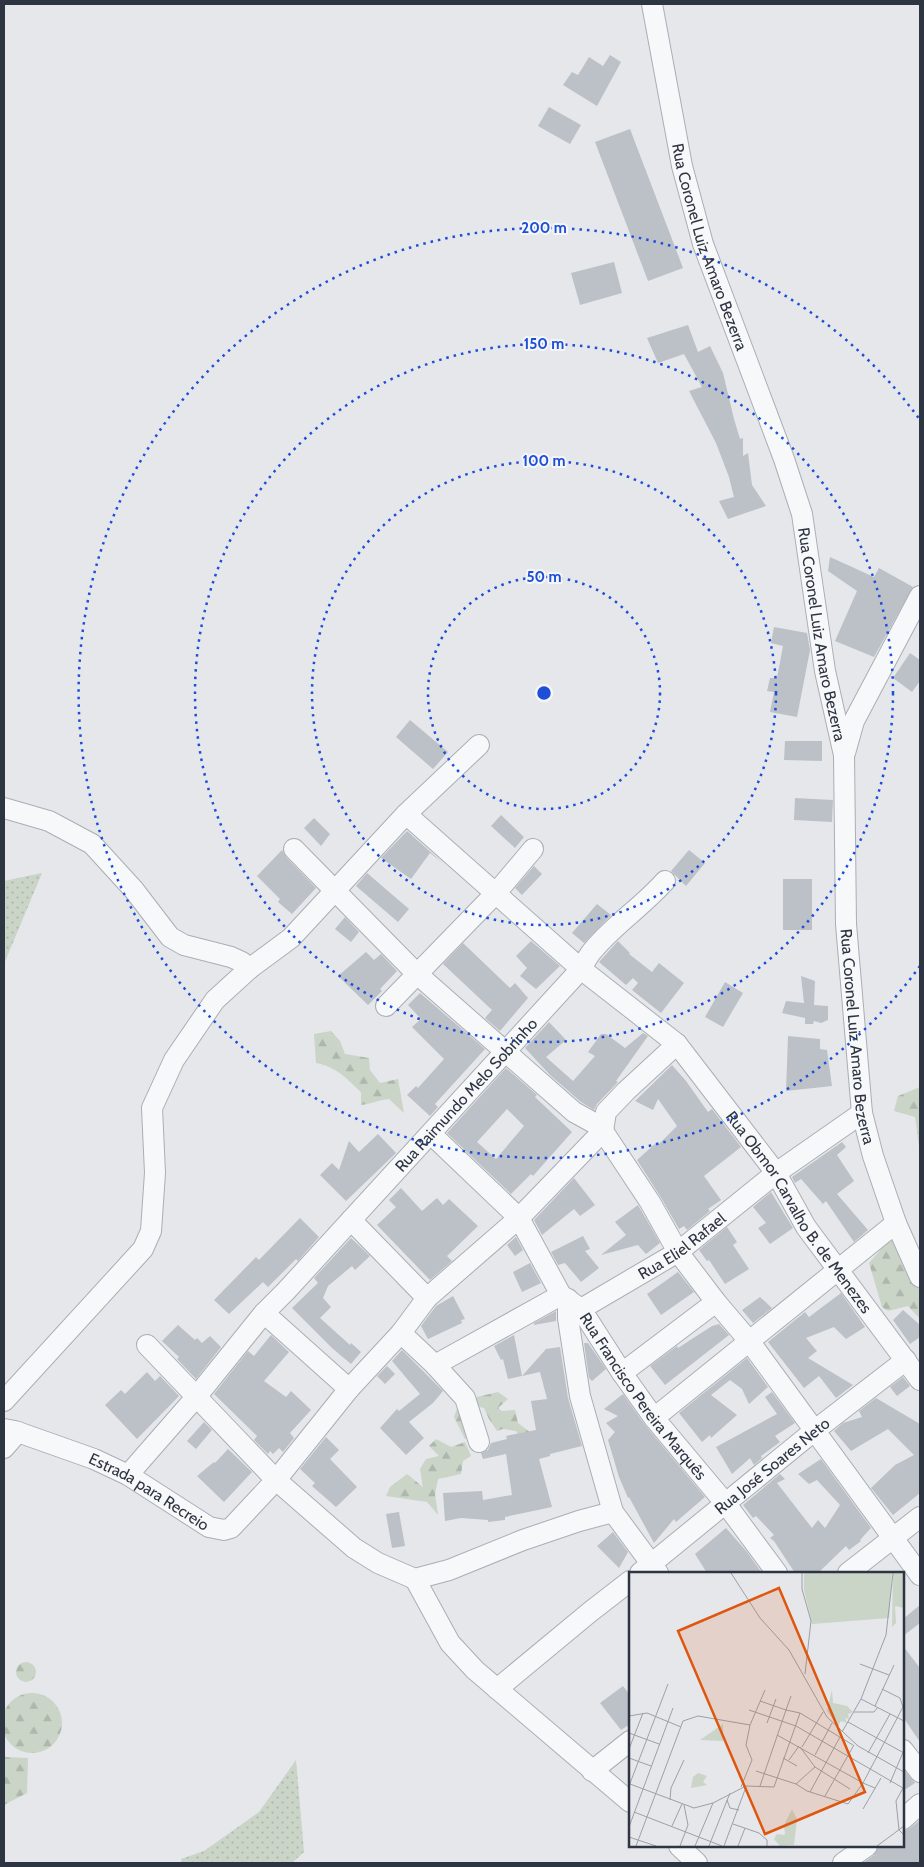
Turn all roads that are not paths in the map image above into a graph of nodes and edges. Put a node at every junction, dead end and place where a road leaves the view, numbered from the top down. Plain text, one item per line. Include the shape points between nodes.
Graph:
1 (652, 4) edge
2 (920, 596) edge
3 (479, 745) dead end
4 (844, 755) junction
5 (4, 808) edge
6 (406, 814) junction
7 (294, 849) dead end
8 (533, 849) dead end
9 (665, 881) dead end
10 (334, 890) junction
11 (496, 892) junction
12 (249, 969) junction
13 (581, 969) junction
14 (416, 973) junction
15 (386, 1006) dead end
16 (676, 1044) junction
17 (506, 1051) junction
18 (862, 1113) junction
19 (603, 1131) junction
20 (430, 1134) junction
21 (776, 1173) junction
22 (518, 1218) junction
23 (351, 1220) junction
24 (896, 1223) junction
25 (678, 1252) junction
26 (838, 1271) junction
27 (920, 1277) edge
28 (427, 1298) junction
29 (570, 1301) junction
30 (716, 1302) junction
31 (264, 1313) junction
32 (401, 1333) junction
33 (750, 1342) junction
34 (147, 1345) dead end
35 (906, 1360) junction
36 (435, 1365) junction
37 (622, 1373) junction
38 (920, 1380) edge
39 (349, 1389) junction
40 (197, 1396) junction
41 (4, 1401) edge
42 (654, 1418) junction
43 (11, 1430) edge
44 (814, 1431) junction
45 (479, 1442) dead end
46 (4, 1448) edge
47 (128, 1475) junction
48 (276, 1480) junction
49 (726, 1504) junction
50 (613, 1512) junction
51 (920, 1516) edge
52 (894, 1537) junction
53 (650, 1570) edge
54 (776, 1572) edge
55 (849, 1572) edge
56 (920, 1575) edge
57 (415, 1579) junction
58 (629, 1582) edge
59 (497, 1689) junction
60 (629, 1742) edge
61 (904, 1751) edge
62 (592, 1770) junction
63 (920, 1772) edge
64 (629, 1801) edge
65 (920, 1804) edge
66 (904, 1818) edge
67 (680, 1847) edge
68 (866, 1847) edge
69 (697, 1863) edge
70 (843, 1863) edge

1 - 4 street, Rua Coronel Luiz Amaro Bezerra via 682,166 703,244 802,514 825,671
2 - 4 street via 854,721
3 - 6 street
4 - 18 street, Rua Coronel Luiz Amaro Bezerra via 846,924
5 - 12 street via 50,822 92,844 134,890 170,937 184,945 242,962
6 - 10 street
6 - 11 street
7 - 10 street
8 - 11 street
9 - 13 street, Rua Raimundo Melo Sobrinho via 649,900 593,950
10 - 12 street via 291,938
10 - 14 street
11 - 13 street
11 - 14 street
12 - 41 street via 215,1000 174,1060 152,1108 155,1173 151,1231 144,1250
13 - 16 street, Rua Obmor Carvalho B. de Menezes
13 - 17 street, Rua Raimundo Melo Sobrinho
14 - 15 street
14 - 17 street
16 - 19 street via 606,1112
16 - 21 street, Rua Obmor Carvalho B. de Menezes
17 - 19 street via 574,1112 594,1122
17 - 20 street, Rua Raimundo Melo Sobrinho
18 - 21 street, Rua Eliel Rafael
18 - 24 street, Rua Coronel Luiz Amaro Bezerra
19 - 22 street
19 - 25 street via 650,1202
20 - 22 street, Rua Francisco Pereira Marquês
20 - 23 street, Rua Raimundo Melo Sobrinho
21 - 25 street, Rua Eliel Rafael
21 - 26 street, Rua Obmor Carvalho B. de Menezes via 806,1227
22 - 28 street
22 - 29 street, Rua Francisco Pereira Marquês
23 - 28 street
23 - 31 street, Rua Raimundo Melo Sobrinho
24 - 26 street
24 - 27 street, Rua Coronel Luiz Amaro Bezerra
25 - 29 street, Rua Eliel Rafael
25 - 30 street
26 - 33 street
26 - 35 street, Rua Obmor Carvalho B. de Menezes
28 - 32 street
29 - 36 street, Rua Eliel Rafael
29 - 37 street, Rua Francisco Pereira Marquês
29 - 50 street via 568,1318 580,1396
30 - 33 street
30 - 37 street
31 - 39 street
31 - 40 street, Rua Raimundo Melo Sobrinho
32 - 36 street
32 - 39 street
33 - 42 street
33 - 44 street
34 - 40 street
35 - 38 street, Rua Obmor Carvalho B. de Menezes
35 - 44 street, Rua José Soares Neto
36 - 45 street via 465,1398
37 - 42 street, Rua Francisco Pereira Marquês
39 - 48 street
40 - 47 street, Rua Raimundo Melo Sobrinho
40 - 48 street
42 - 49 street, Rua Francisco Pereira Marquês
43 - 46 street
43 - 47 street, Estrada para Recreio via 94,1459
44 - 49 street, Rua José Soares Neto
44 - 52 street
47 - 48 street, Estrada para Recreio via 194,1519 224,1530 238,1521
48 - 57 street via 354,1548
49 - 53 street, Rua José Soares Neto
49 - 54 street, Rua Francisco Pereira Marquês
50 - 53 street
50 - 57 street
51 - 52 street
52 - 55 street
52 - 56 street
57 - 59 street via 450,1643
58 - 59 street
59 - 62 street
60 - 62 street
61 - 63 street
62 - 64 street
65 - 66 street
67 - 69 street
68 - 70 street

